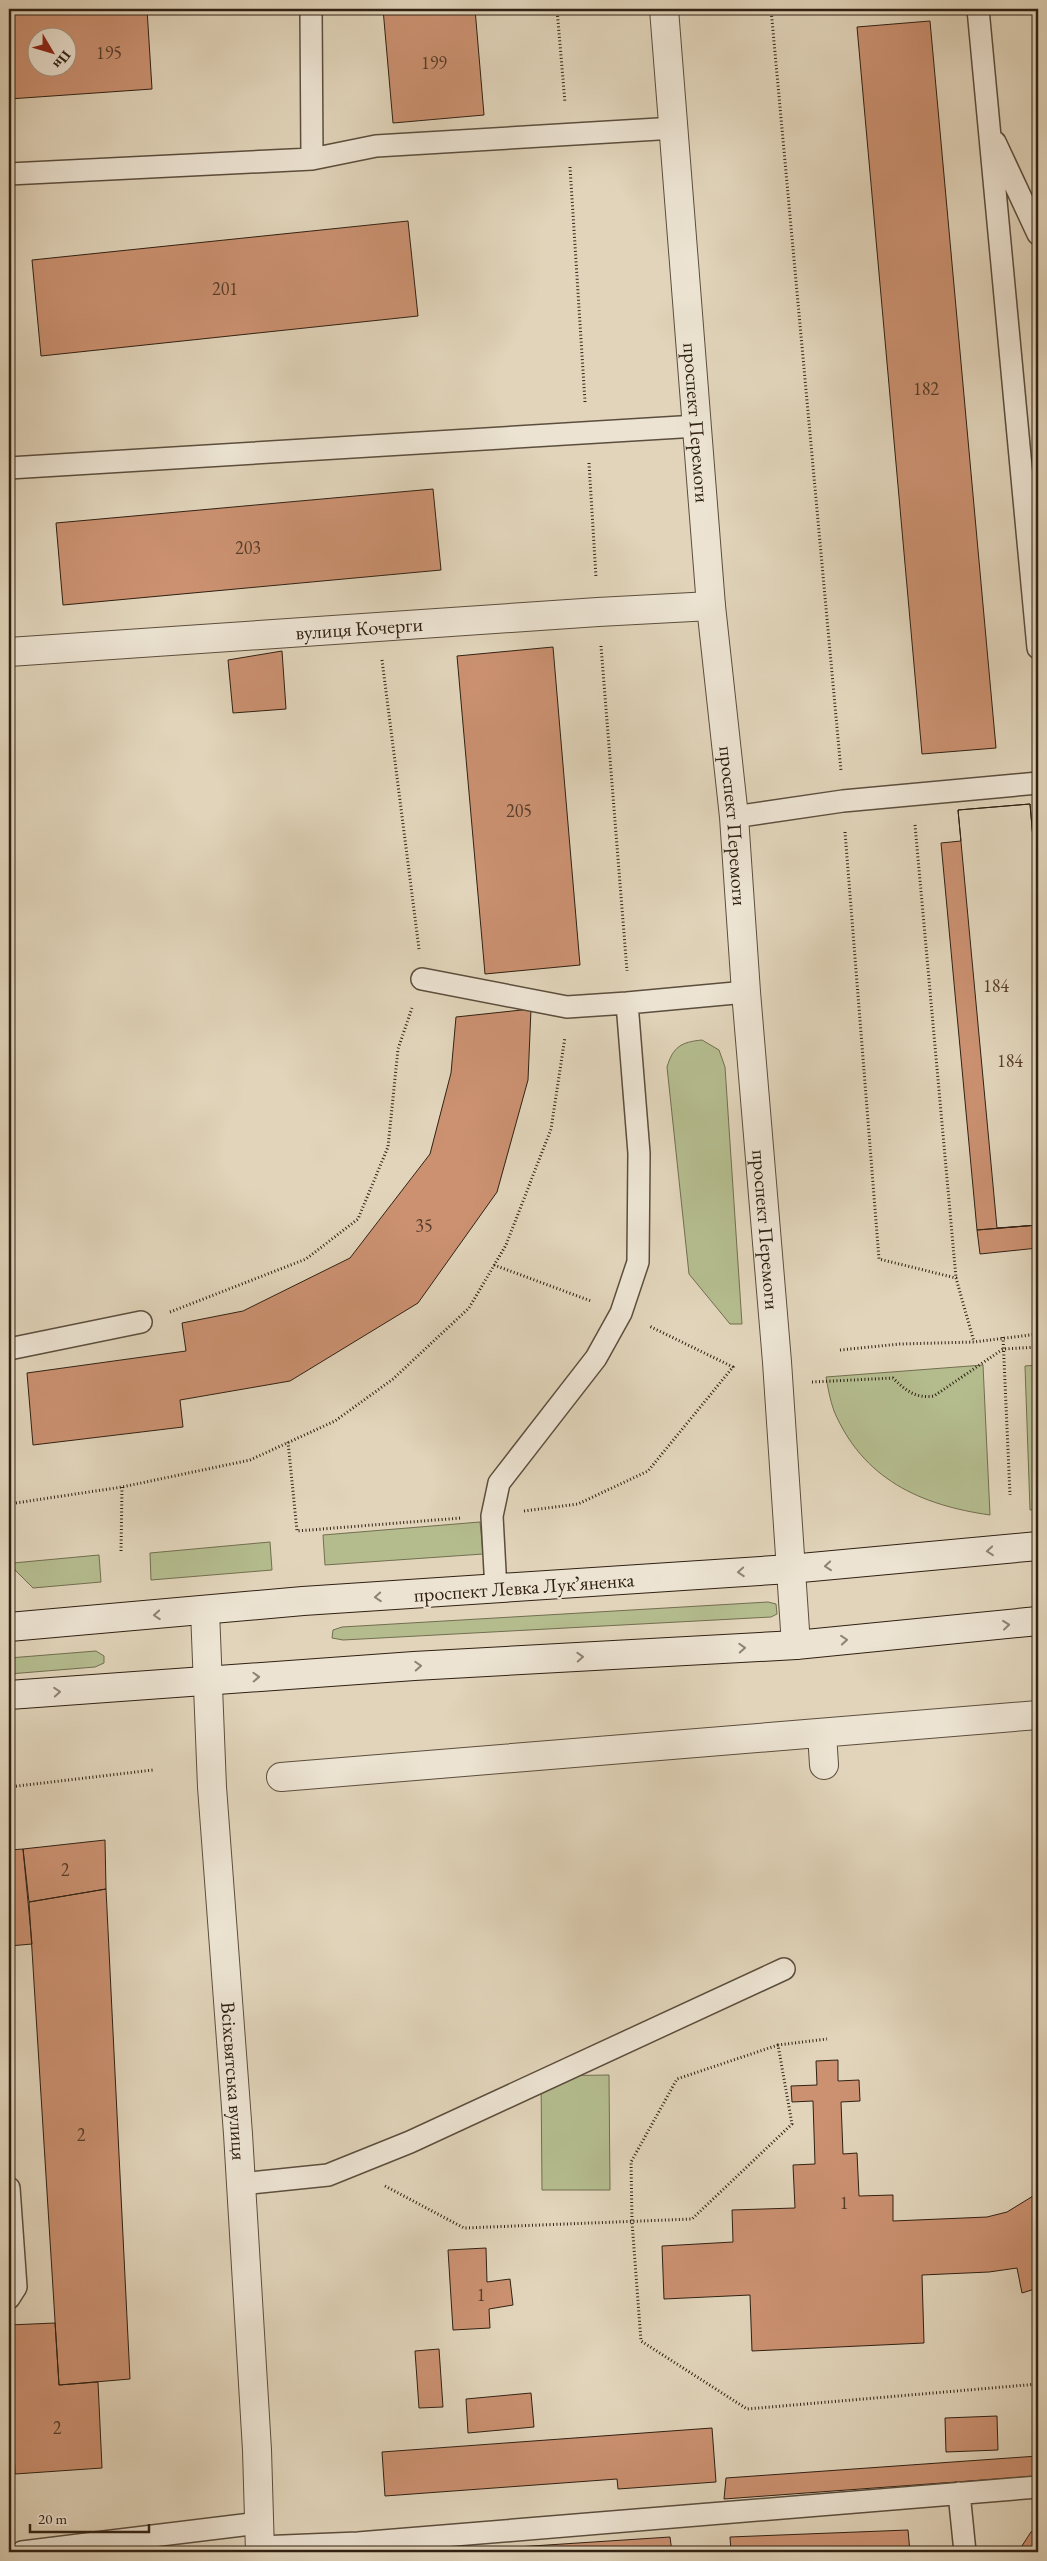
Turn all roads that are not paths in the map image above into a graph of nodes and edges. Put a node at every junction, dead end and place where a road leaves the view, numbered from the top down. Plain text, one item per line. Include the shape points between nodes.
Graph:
1 (311, 9) edge
2 (670, 9) edge
3 (978, 9) edge
4 (675, 128) junction
5 (989, 128) junction
6 (312, 159) junction
7 (9, 174) edge
8 (1038, 234) edge
9 (697, 426) junction
10 (9, 468) edge
11 (711, 606) junction
12 (1038, 648) edge
13 (9, 652) edge
14 (1038, 783) edge
15 (734, 817) junction
16 (422, 979) road end
17 (746, 992) junction
18 (627, 1002) junction
19 (141, 1322) road end
20 (9, 1349) edge
21 (1038, 1546) edge
22 (790, 1569) junction
23 (496, 1590) junction
24 (205, 1611) junction
25 (1038, 1622) edge
26 (9, 1627) edge
27 (796, 1645) junction
28 (207, 1680) junction
29 (9, 1695) edge
30 (1038, 1714) edge
31 (822, 1733) junction
32 (824, 1765) dead end
33 (281, 1777) dead end
34 (784, 1969) dead end
35 (242, 2184) junction
36 (9, 2188) edge
37 (9, 2298) edge
38 (1038, 2487) edge
39 (959, 2494) junction
40 (259, 2541) edge
41 (22, 2552) edge
42 (965, 2552) edge

1 - 6 lane
2 - 4 street, проспект Перемоги
3 - 5 lane
4 - 6 lane via 376,146
4 - 9 street, проспект Перемоги
5 - 8 lane
5 - 12 lane
6 - 7 lane
9 - 10 lane
9 - 11 street, проспект Перемоги
11 - 13 street, вулиця Кочерги
11 - 15 street, проспект Перемоги
14 - 15 lane via 844,801
15 - 17 street, проспект Перемоги
16 - 18 lane via 567,1007
17 - 18 lane
17 - 22 street, проспект Перемоги
18 - 23 lane via 638,1153 638,1262 621,1313 596,1358 499,1483 492,1516
19 - 20 lane
21 -> 22 street, проспект Левка Лукʼяненка
22 -> 23 street, проспект Левка Лукʼяненка
22 - 27 street, проспект Перемоги
23 -> 24 street, проспект Левка Лукʼяненка
24 -> 26 street, проспект Левка Лукʼяненка
24 - 28 street, Всіхсвятська вулиця
27 -> 25 street
28 -> 27 street
29 -> 28 street
28 - 35 street, Всіхсвятська вулиця
30 - 31 street
31 - 32 street
31 - 33 street
34 - 35 lane via 410,2142 328,2175
35 - 40 street, Всіхсвятська вулиця
36 - 37 lane via 16,2287
38 - 39 lane
39 - 40 lane via 358,2543
39 - 42 lane
40 - 41 lane

